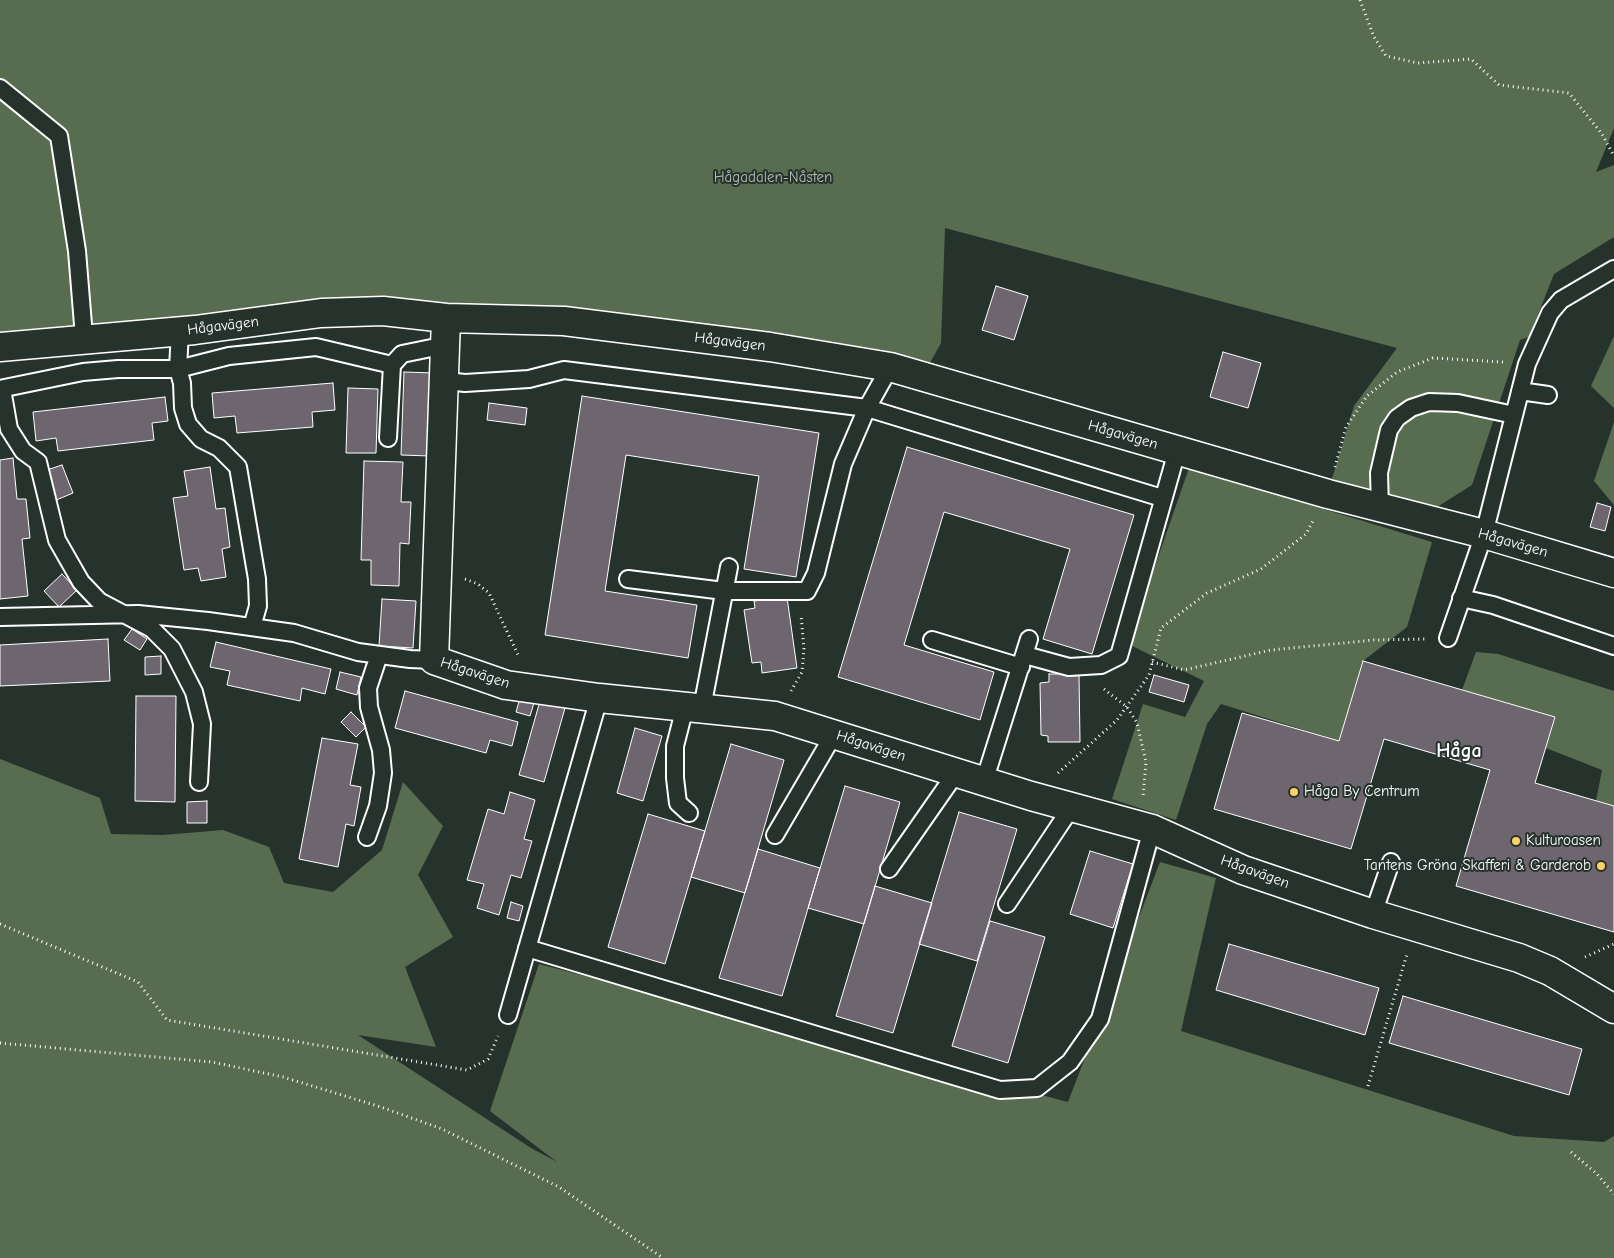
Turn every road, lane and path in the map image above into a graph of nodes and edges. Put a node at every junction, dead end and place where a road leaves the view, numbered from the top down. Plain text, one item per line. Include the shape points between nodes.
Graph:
1 (1360, 0) edge
2 (0, 88) edge
3 (1614, 156) edge
4 (1614, 269) edge
5 (446, 318) junction
6 (180, 331) junction
7 (84, 338) junction
8 (446, 345) junction
9 (0, 347) edge
10 (392, 365) junction
11 (890, 367) junction
12 (178, 369) junction
13 (446, 381) junction
14 (1, 389) edge
15 (1520, 391) junction
16 (1548, 395) dead end
17 (867, 408) junction
18 (1514, 415) junction
19 (388, 438) dead end
20 (1177, 451) junction
21 (1328, 494) junction
22 (1162, 498) junction
23 (1380, 508) junction
24 (1484, 534) junction
25 (729, 567) dead end
26 (1614, 573) edge
27 (437, 574) junction
28 (628, 579) dead end
29 (724, 591) junction
30 (798, 592) junction
31 (1461, 598) junction
32 (123, 614) junction
33 (0, 617) edge
34 (252, 627) junction
35 (1448, 638) joint
36 (1030, 639) dead end
37 (932, 640) dead end
38 (1614, 646) edge
39 (379, 654) junction
40 (434, 660) junction
41 (1023, 661) junction
42 (1152, 662) junction
43 (1089, 666) junction
44 (545, 690) junction
45 (599, 698) junction
46 (1127, 707) junction
47 (693, 708) junction
48 (775, 716) junction
49 (834, 734) junction
50 (956, 773) junction
51 (199, 782) dead end
52 (984, 782) junction
53 (1031, 796) junction
54 (1071, 808) junction
55 (689, 813) dead end
56 (1144, 827) junction
57 (775, 835) dead end
58 (367, 837) dead end
59 (1391, 862) dead end
60 (889, 869) dead end
61 (1007, 904) dead end
62 (1373, 914) junction
63 (0, 924) edge
64 (1414, 927) junction
65 (527, 948) junction
66 (1614, 1009) edge
67 (508, 1014) joint
68 (0, 1043) edge
69 (1368, 1086) dead end
70 (1571, 1152) dead end
71 (1614, 1194) edge
72 (664, 1258) edge

1 - 3 path via 1374,37 1386,56 1418,63 1471,59 1500,85 1569,93 1602,134
2 - 7 lane via 59,136 77,251
4 - 15 lane via 1561,300 1550,313 1527,364
5 - 6 street, Hågavägen via 384,312 321,314
5 - 8 street, Hågavägen
5 - 11 street, Hågavägen via 564,321 770,347
6 - 7 street, Hågavägen
6 - 12 lane
7 - 9 street, Hågavägen
8 - 10 lane via 402,354
8 - 13 street, Hågavägen
10 - 12 lane via 316,347 229,356
10 - 19 lane
11 - 17 lane
11 - 20 street, Hågavägen
12 - 14 lane via 118,368 82,372
12 - 34 lane via 188,424 201,439 219,448 238,466 257,579 258,606
13 - 17 lane via 529,379 564,370
13 - 27 street, Hågavägen
14 - 32 lane via 9,429 23,451 38,462 57,540 81,582 99,601
15 - 16 lane
15 - 18 lane
17 - 22 lane
17 - 30 lane via 843,464 816,573 807,591
18 - 23 lane via 1458,403 1429,402 1411,408 1397,418 1389,430 1379,473
18 - 24 lane
20 - 21 street, Hågavägen
20 - 22 lane
21 - 23 street, Hågavägen
21 - 42 path via 1306,534 1261,569 1207,593 1161,628
22 - 43 lane via 1119,656 1101,665
23 - 24 street, Hågavägen
24 - 26 street, Hågavägen
24 - 31 lane
25 - 29 lane
27 - 40 street, Hågavägen
27 - 44 path via 478,584 489,593 519,656
28 - 29 lane
29 - 30 lane
29 - 47 lane
30 - 48 path via 804,649 802,672
31 - 35 lane
31 - 38 lane
32 - 33 lane
32 - 34 lane
32 - 51 lane via 152,630 172,649 194,692 202,724
34 - 39 lane via 294,633 358,652
35 - 42 path via 1374,640 1270,650 1184,670
36 - 41 lane
37 - 41 lane
39 - 40 lane
39 - 58 lane via 368,688 383,773 378,806
40 - 44 street, Hågavägen via 506,685
41 - 43 lane via 1069,667
41 - 52 lane
42 - 46 path via 1149,675
43 - 46 path via 1100,686
44 - 45 street, Hågavägen
45 - 47 street, Hågavägen
45 - 65 lane
46 - 53 path via 1117,720
46 - 56 path via 1137,723 1146,762 1142,801
47 - 48 street, Hågavägen
47 - 55 lane via 675,746 678,804
48 - 49 street, Hågavägen
49 - 50 street, Hågavägen
49 - 57 lane
50 - 52 street, Hågavägen
50 - 60 lane
52 - 53 street, Hågavägen
53 - 54 street, Hågavägen
54 - 56 street, Hågavägen
54 - 61 lane
56 - 62 street, Hågavägen via 1242,870
56 - 65 lane via 1100,1019 1070,1062 1037,1088 1000,1090
59 - 62 lane
62 - 64 street, Hågavägen
63 - 67 path via 138,982 167,1020 467,1070 488,1059
64 - 66 street, Hågavägen via 1520,958 1550,971
64 - 69 path
65 - 67 lane
68 - 72 path via 212,1062 283,1077 381,1107 442,1129 559,1187
70 - 71 path

